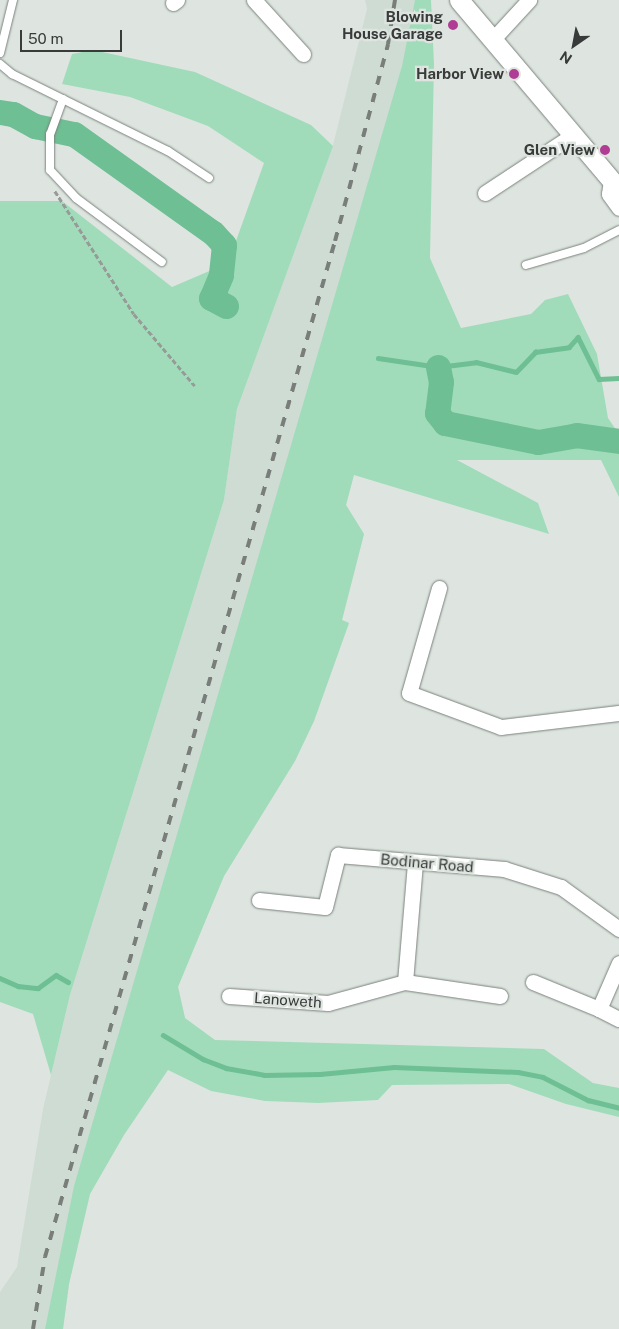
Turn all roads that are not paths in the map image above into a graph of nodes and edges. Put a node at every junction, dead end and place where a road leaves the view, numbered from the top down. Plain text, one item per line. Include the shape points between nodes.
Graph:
1 (13, 0) edge
2 (254, 0) edge
3 (459, 0) edge
4 (529, 0) edge
5 (494, 38) junction
6 (0, 53) edge
7 (303, 54) dead end
8 (0, 64) edge
9 (63, 99) junction
10 (573, 135) junction
11 (209, 178) dead end
12 (615, 184) edge
13 (485, 193) dead end
14 (619, 208) edge
15 (619, 230) edge
16 (162, 262) dead end
17 (526, 265) dead end
18 (439, 588) dead end
19 (619, 713) edge
20 (416, 863) junction
21 (260, 900) dead end
22 (619, 929) edge
23 (619, 963) edge
24 (405, 982) junction
25 (533, 982) dead end
26 (229, 996) dead end
27 (500, 996) dead end
28 (598, 1009) junction
29 (619, 1019) edge

1 - 6 lane
2 - 7 street
3 - 5 street
4 - 5 street
5 - 10 street
8 - 9 lane
9 - 11 lane via 168,151
9 - 16 lane via 50,134 50,170 76,198
10 - 12 street
10 - 13 street
12 - 14 street via 609,194
15 - 17 lane via 584,248
18 - 19 street via 409,693 501,727
20 - 21 street, Bodinar Road via 338,855 325,908
20 - 22 street, Bodinar Road via 504,869 561,887
20 - 24 street
23 - 28 street
24 - 26 street, Lanoweth via 328,1003
24 - 27 street, Lanoweth
25 - 28 street
28 - 29 street

